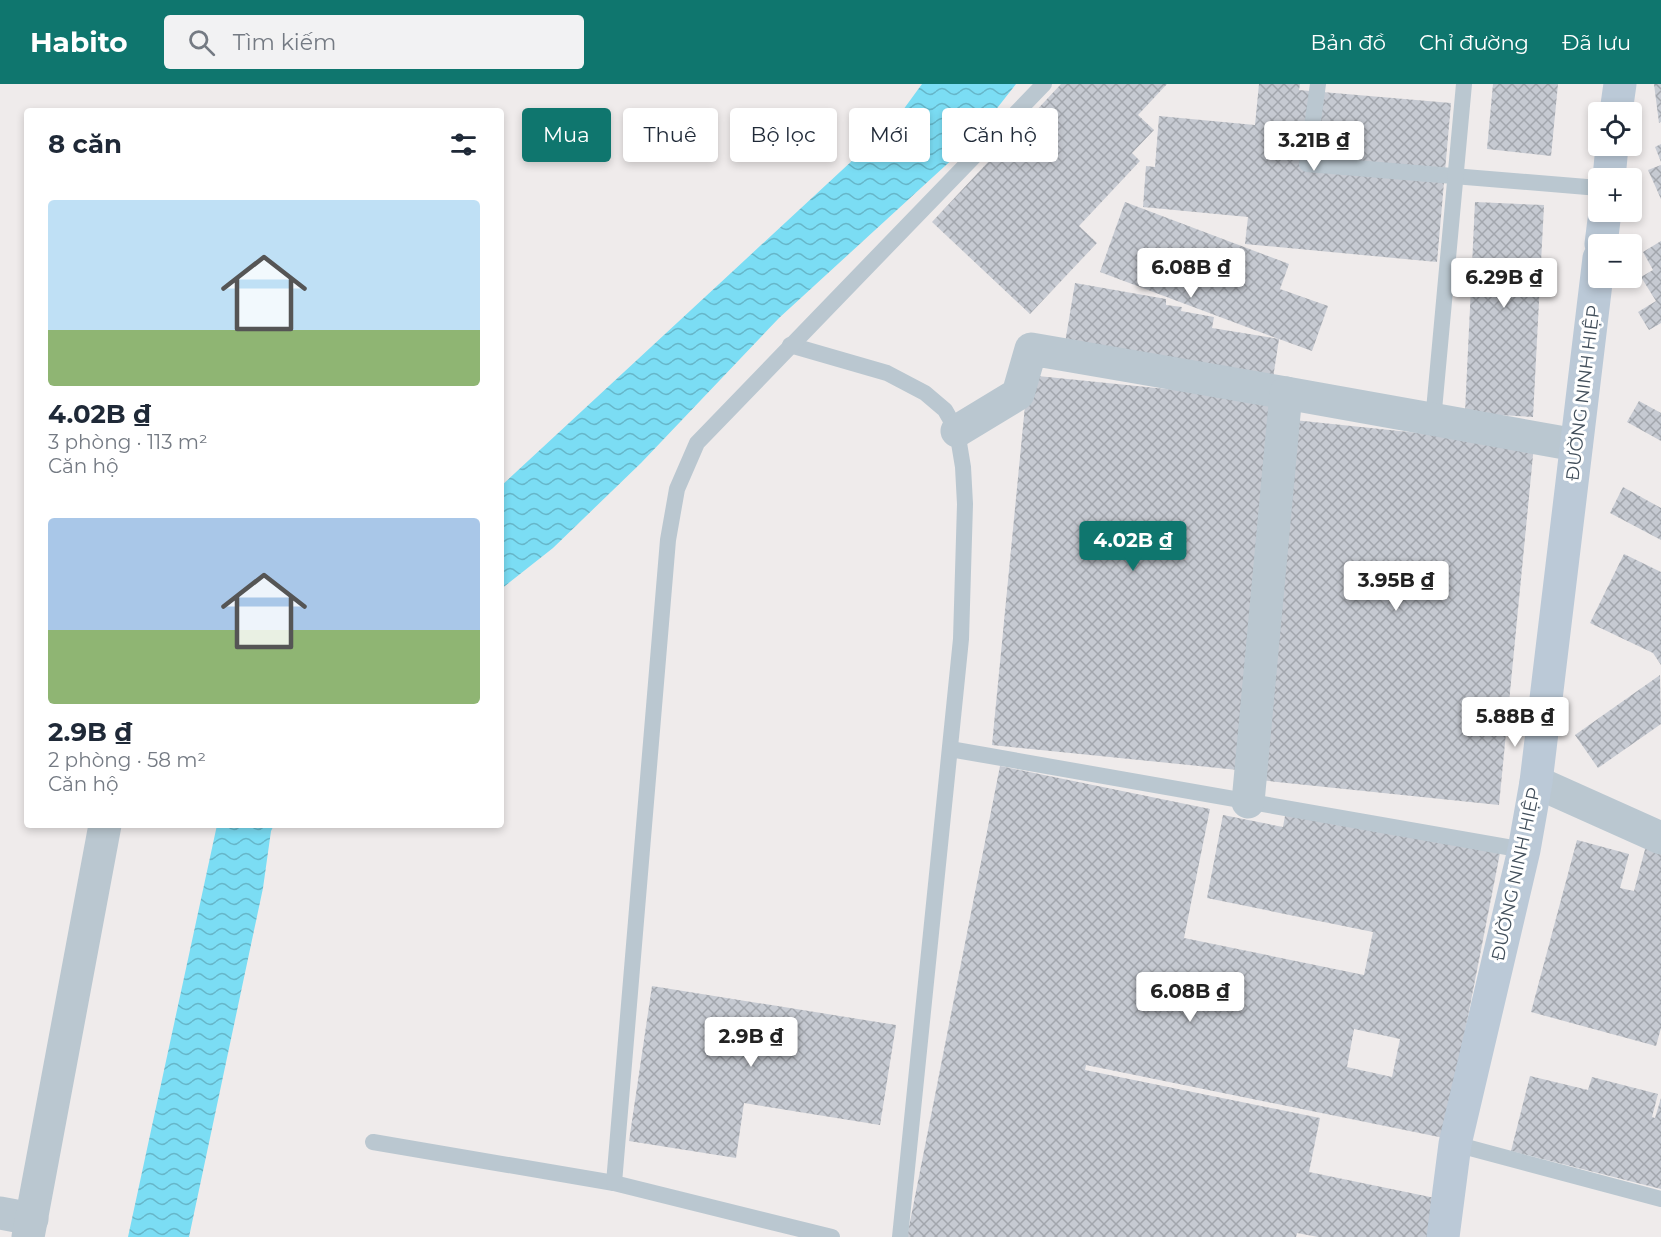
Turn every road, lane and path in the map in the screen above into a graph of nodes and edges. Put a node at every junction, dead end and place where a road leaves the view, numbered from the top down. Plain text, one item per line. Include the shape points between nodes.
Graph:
1 (1044, 84) edge
2 (1318, 84) edge
3 (1464, 84) edge
4 (1620, 84) edge
5 (1617, 102) edge
6 (1456, 177) junction
7 (1588, 187) edge
8 (1595, 288) edge
9 (790, 345) junction
10 (1286, 393) junction
11 (1433, 421) junction
12 (957, 431) junction
13 (1576, 445) junction
14 (950, 749) junction
15 (1536, 782) junction
16 (1248, 802) junction
17 (104, 828) edge
18 (1661, 838) edge
19 (1524, 850) junction
20 (373, 1142) dead end
21 (1455, 1144) junction
22 (614, 1183) junction
23 (1661, 1199) edge
24 (0, 1213) edge
25 (30, 1228) edge
26 (832, 1237) edge
27 (900, 1237) edge
28 (1443, 1237) edge

1 - 9 lane
2 - 6 lane via 1306,164
3 - 6 lane
4 - 5 main road
6 - 7 lane
6 - 11 lane
8 - 13 main road, ĐƯỜNG NINH HIỆP
9 - 12 lane via 887,373 925,393 945,410
9 - 22 lane via 697,443 677,489 668,540
10 - 11 street
10 - 12 street via 1031,349 1018,394
10 - 16 street
11 - 13 street
12 - 14 lane via 965,504 961,639
13 - 15 main road, ĐƯỜNG NINH HIỆP
14 - 16 lane
14 - 27 lane
15 - 18 street
15 - 19 main road, ĐƯỜNG NINH HIỆP
16 - 19 lane
17 - 25 street
19 - 21 main road, ĐƯỜNG NINH HIỆP
20 - 22 lane
21 - 23 lane
21 - 28 main road, ĐƯỜNG NINH HIỆP
22 - 26 lane
24 - 25 street

